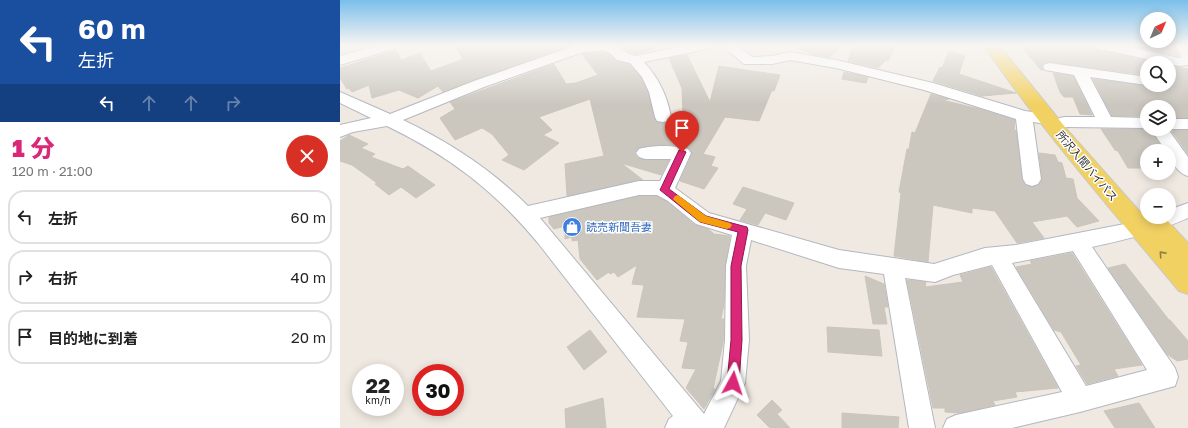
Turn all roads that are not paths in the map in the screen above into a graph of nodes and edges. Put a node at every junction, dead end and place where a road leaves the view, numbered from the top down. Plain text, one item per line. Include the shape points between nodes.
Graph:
1 (533, 65) edge
2 (639, 65) edge
3 (840, 65) edge
4 (1008, 65) edge
5 (1017, 65) edge
6 (1050, 67) dead end
7 (1080, 72) junction
8 (1140, 80) edge
9 (340, 97) edge
10 (1024, 116) junction
11 (663, 117) dead end
12 (389, 120) junction
13 (1056, 120) junction
14 (1105, 122) junction
15 (1140, 123) edge
16 (1176, 124) edge
17 (1188, 124) edge
18 (340, 131) edge
19 (1164, 136) edge
20 (645, 153) dead end
21 (1188, 170) edge
22 (1032, 179) dead end
23 (664, 190) junction
24 (1188, 210) edge
25 (1140, 212) edge
26 (1176, 213) edge
27 (526, 214) junction
28 (1140, 223) edge
29 (1150, 224) edge
30 (1151, 224) edge
31 (743, 230) junction
32 (1077, 241) junction
33 (998, 257) junction
34 (1188, 259) edge
35 (893, 268) junction
36 (1188, 283) edge
37 (1080, 400) junction
38 (695, 426) edge
39 (922, 428) edge
40 (956, 428) edge

1 - 12 street
2 - 11 street via 652,80 660,96
3 - 10 street via 928,86
4 - 13 main road, 所沢入間バイパス
5 - 13 main road, 所沢入間バイパス
6 - 7 street
7 - 8 street
7 - 14 street
9 - 12 street
10 - 13 street
10 - 22 street
12 - 18 street
12 - 27 street via 457,156 494,184
13 - 14 street
13 - 25 main road, 所沢入間バイパス
14 - 15 street
16 - 17 street
19 - 21 street
20 - 23 street via 682,152
23 - 27 street via 639,188
23 - 31 street via 703,219
24 - 26 street
27 - 38 street
28 - 32 street
36 -> 29 main road, 所沢入間バイパス
30 - 34 main road, 所沢入間バイパス
31 - 35 street via 839,259
31 - 38 street via 736,266 737,340 733,383
32 - 33 street
32 - 37 street via 1166,377
33 - 35 street via 985,257 935,273
33 - 37 street
35 - 39 street
37 - 40 street

